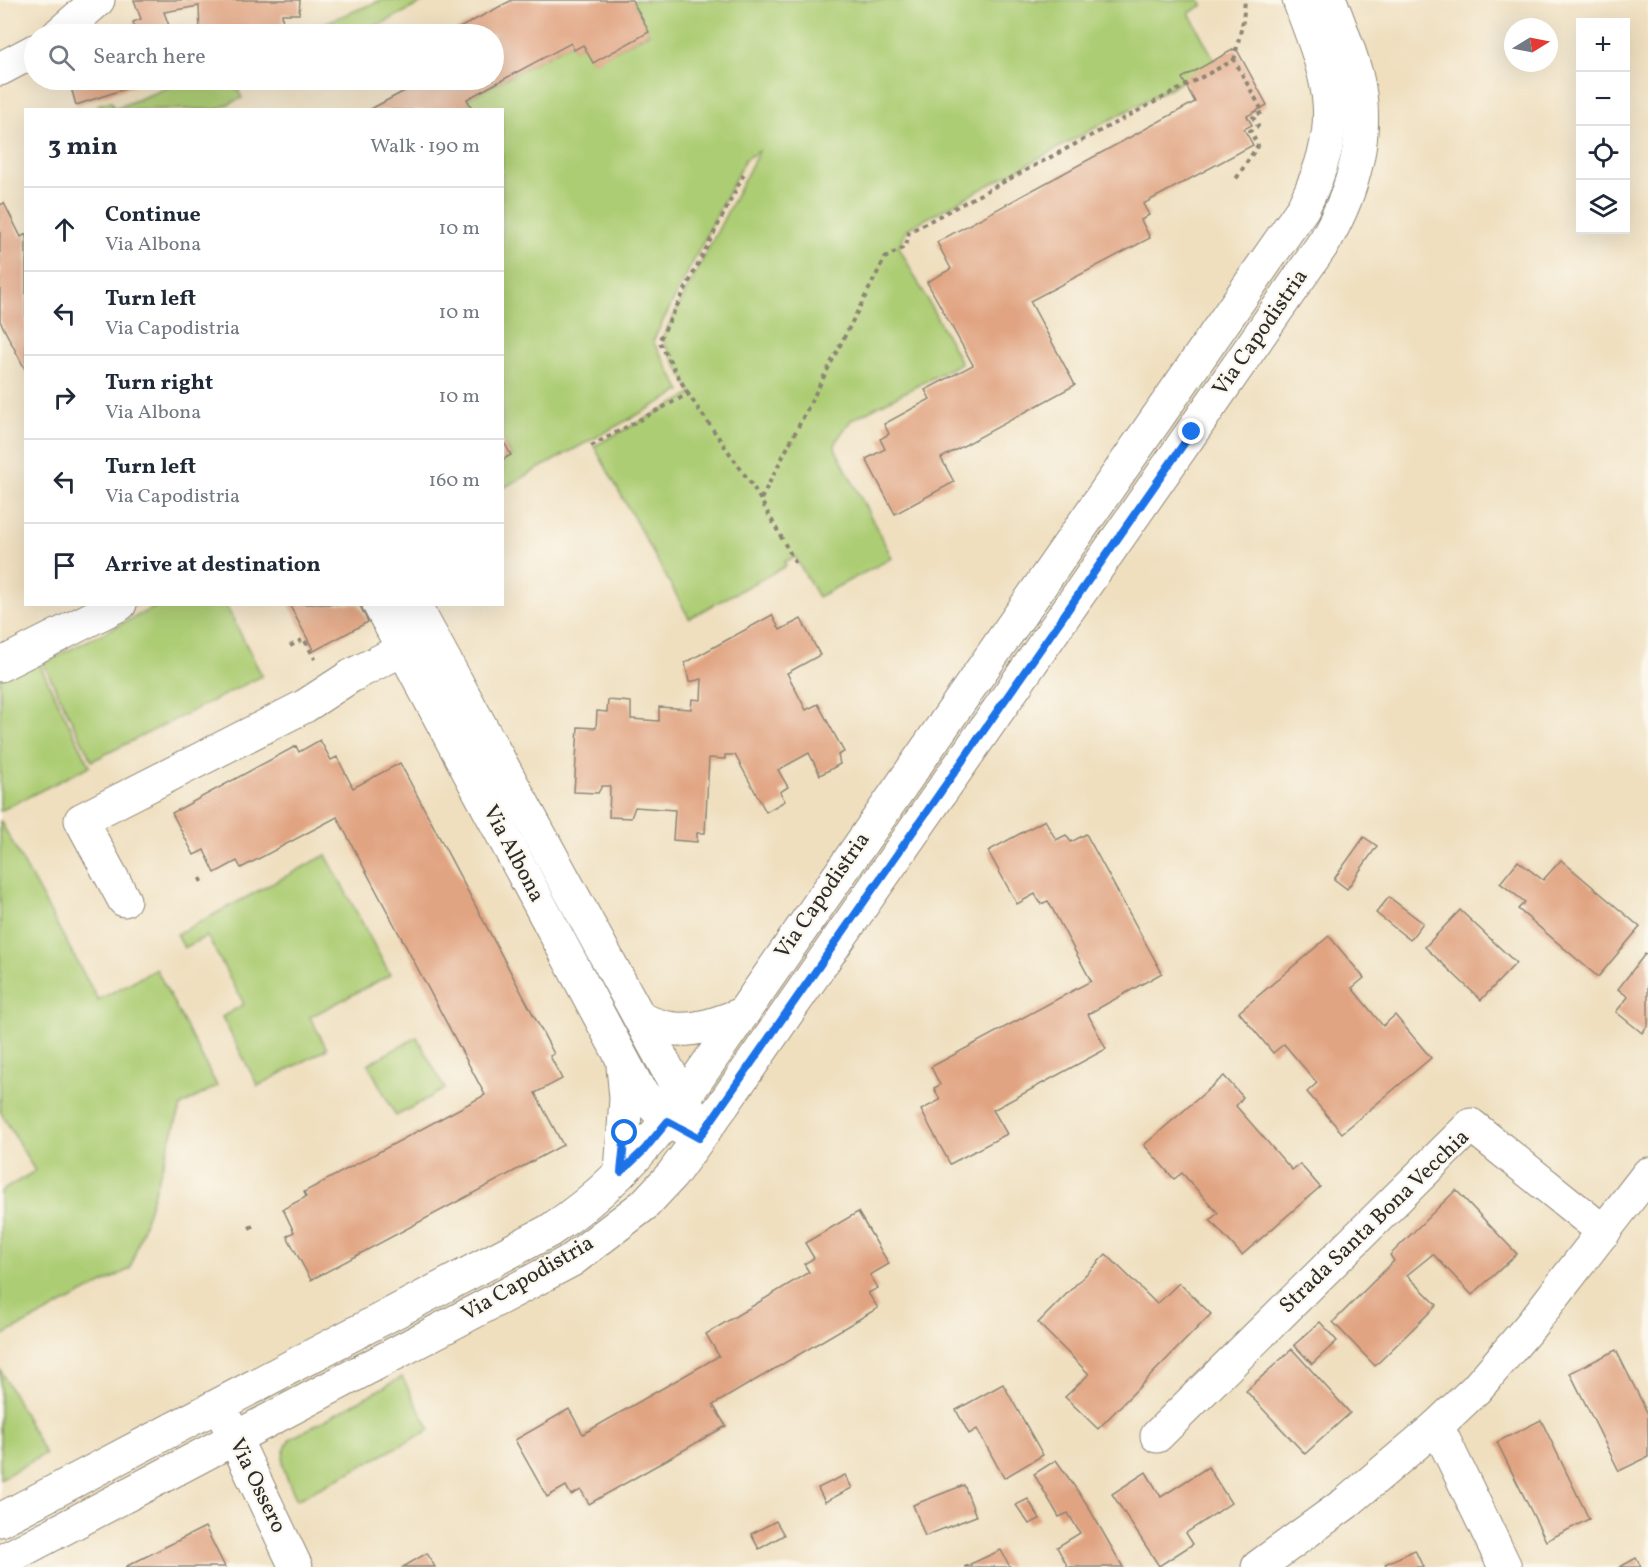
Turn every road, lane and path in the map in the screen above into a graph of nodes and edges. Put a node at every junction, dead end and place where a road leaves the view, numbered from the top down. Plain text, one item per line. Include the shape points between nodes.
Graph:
1 (98, 0) edge
2 (1245, 0) edge
3 (1299, 0) edge
4 (1330, 0) edge
5 (70, 24) edge
6 (24, 56) edge
7 (1234, 60) junction
8 (0, 69) edge
9 (744, 174) dead end
10 (1234, 182) dead end
11 (688, 394) junction
12 (591, 446) dead end
13 (761, 499) junction
14 (796, 564) dead end
15 (116, 606) edge
16 (381, 606) edge
17 (414, 606) edge
18 (416, 642) junction
19 (0, 665) edge
20 (124, 900) dead end
21 (742, 1014) junction
22 (640, 1018) junction
23 (622, 1058) junction
24 (676, 1109) junction
25 (699, 1138) junction
26 (621, 1172) junction
27 (1648, 1174) edge
28 (255, 1225) dead end
29 (249, 1228) dead end
30 (1604, 1232) junction
31 (219, 1404) junction
32 (1437, 1426) junction
33 (1156, 1436) dead end
34 (235, 1438) junction
35 (0, 1520) edge
36 (0, 1562) edge
37 (296, 1567) edge
38 (1258, 1567) edge
39 (1505, 1567) edge

1 - 5 street
2 - 7 path
3 - 21 street, Via Capodistria via 1320,55 1330,110 1328,145 1303,208
4 - 25 street, Via Capodistria via 1356,75 1361,134 1348,195 1337,220
6 - 8 street
7 - 10 path via 1263,112 1252,117 1258,126 1250,131 1258,145
7 - 13 path via 909,232 906,246 885,258
9 - 11 path via 659,340
11 - 12 path
11 - 13 path
13 - 14 path
15 - 19 street
16 - 18 street, Via Albona
17 - 18 street, Via Albona
18 - 20 street via 351,676 305,706 81,820
18 - 22 street, Via Albona
18 - 23 street, Via Albona
21 - 22 street via 690,1030 667,1028
21 - 24 street, Via Capodistria
22 - 24 street, Via Albona
23 - 24 street, Via Albona via 639,1090
23 - 26 street, Via Albona via 626,1098
24 - 25 street, Via Albona via 692,1115
24 - 26 street, Via Capodistria
25 - 34 street, Via Capodistria via 644,1205 572,1260
26 - 31 street, Via Capodistria via 574,1215 549,1231
27 - 30 street
28 - 29 path
30 - 32 street via 1476,1389
30 - 33 street, Strada Santa Bona Vecchia via 1471,1125
31 - 34 street, Via Ossero
31 - 35 street, Via Capodistria
32 - 38 street via 1346,1503
32 - 39 street
34 - 36 street, Via Capodistria
34 - 37 street, Via Ossero

